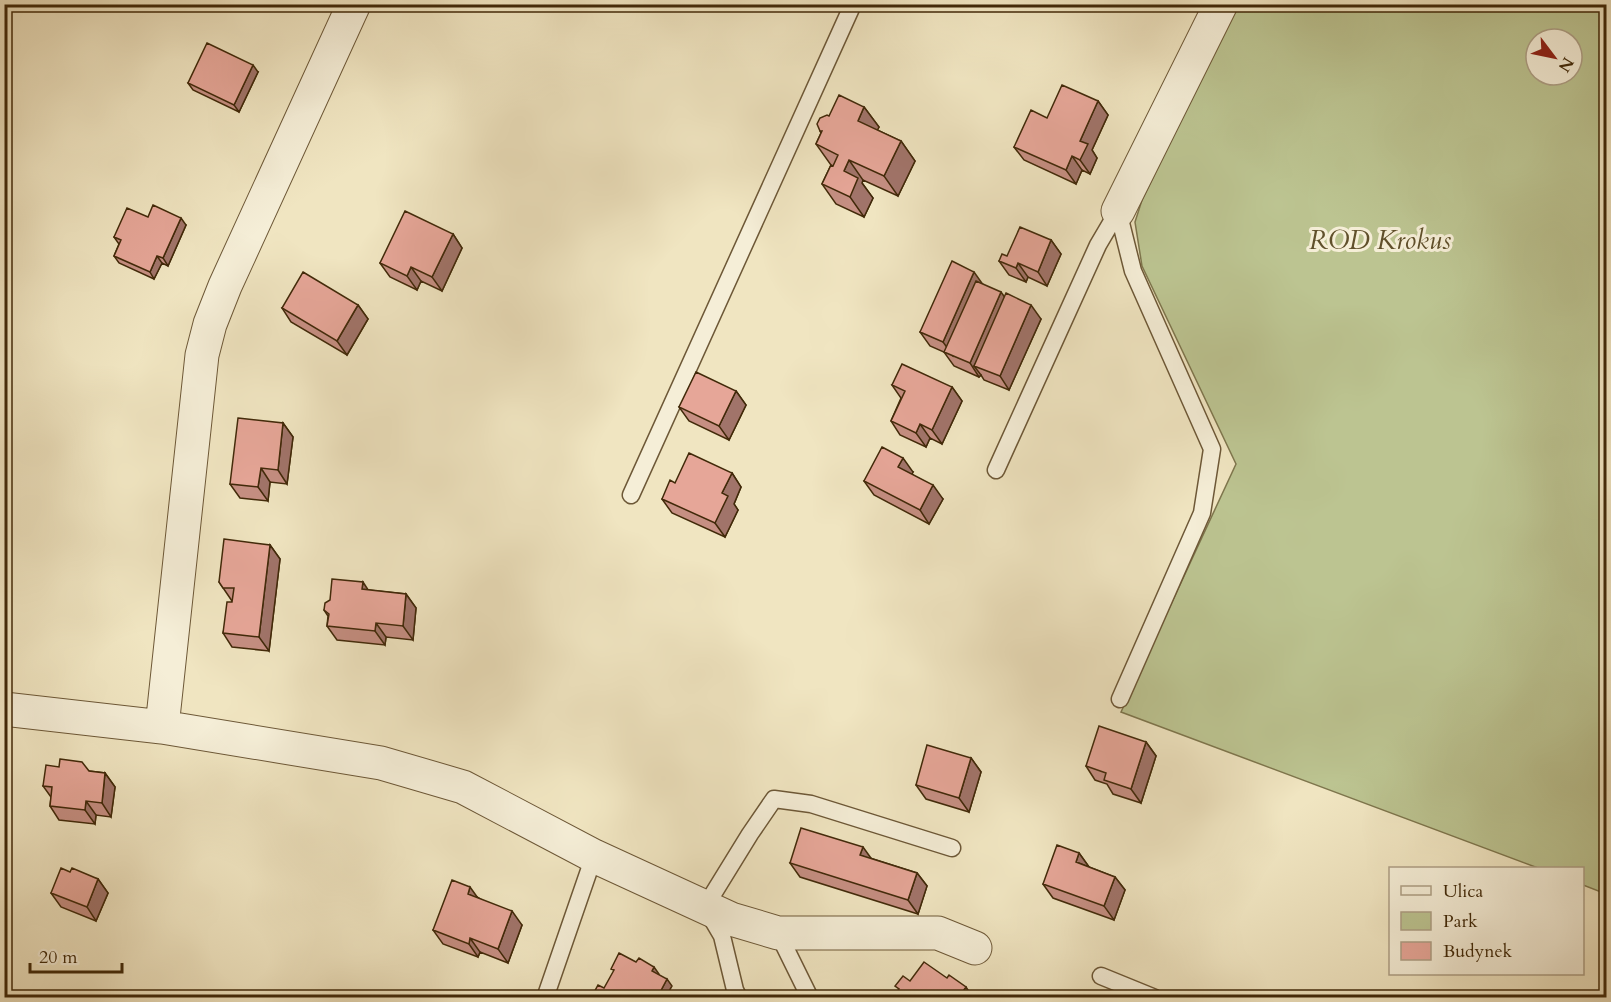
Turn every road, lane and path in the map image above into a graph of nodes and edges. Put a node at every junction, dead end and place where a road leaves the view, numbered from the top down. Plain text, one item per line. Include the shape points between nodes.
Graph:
1 (354, 4) edge
2 (853, 4) edge
3 (1221, 4) edge
4 (1118, 211) junction
5 (996, 470) dead end
6 (631, 495) dead end
7 (1120, 699) dead end
8 (4, 709) edge
9 (162, 727) junction
10 (952, 848) dead end
11 (594, 856) junction
12 (705, 907) junction
13 (778, 933) junction
14 (975, 948) dead end
15 (1101, 976) dead end
16 (545, 998) edge
17 (738, 998) edge
18 (810, 998) edge
19 (1155, 998) edge

1 - 9 street via 210,324 202,355
2 - 6 lane
3 - 4 street
4 - 5 lane via 1098,245
4 - 7 lane via 1133,271 1212,449 1202,513
8 - 9 street
9 - 11 street via 381,763 464,787
10 - 12 lane via 811,804 774,799
11 - 12 street
11 - 16 lane
12 - 13 street
12 - 17 lane via 722,936
13 - 14 street via 938,933
13 - 18 lane
15 - 19 lane

